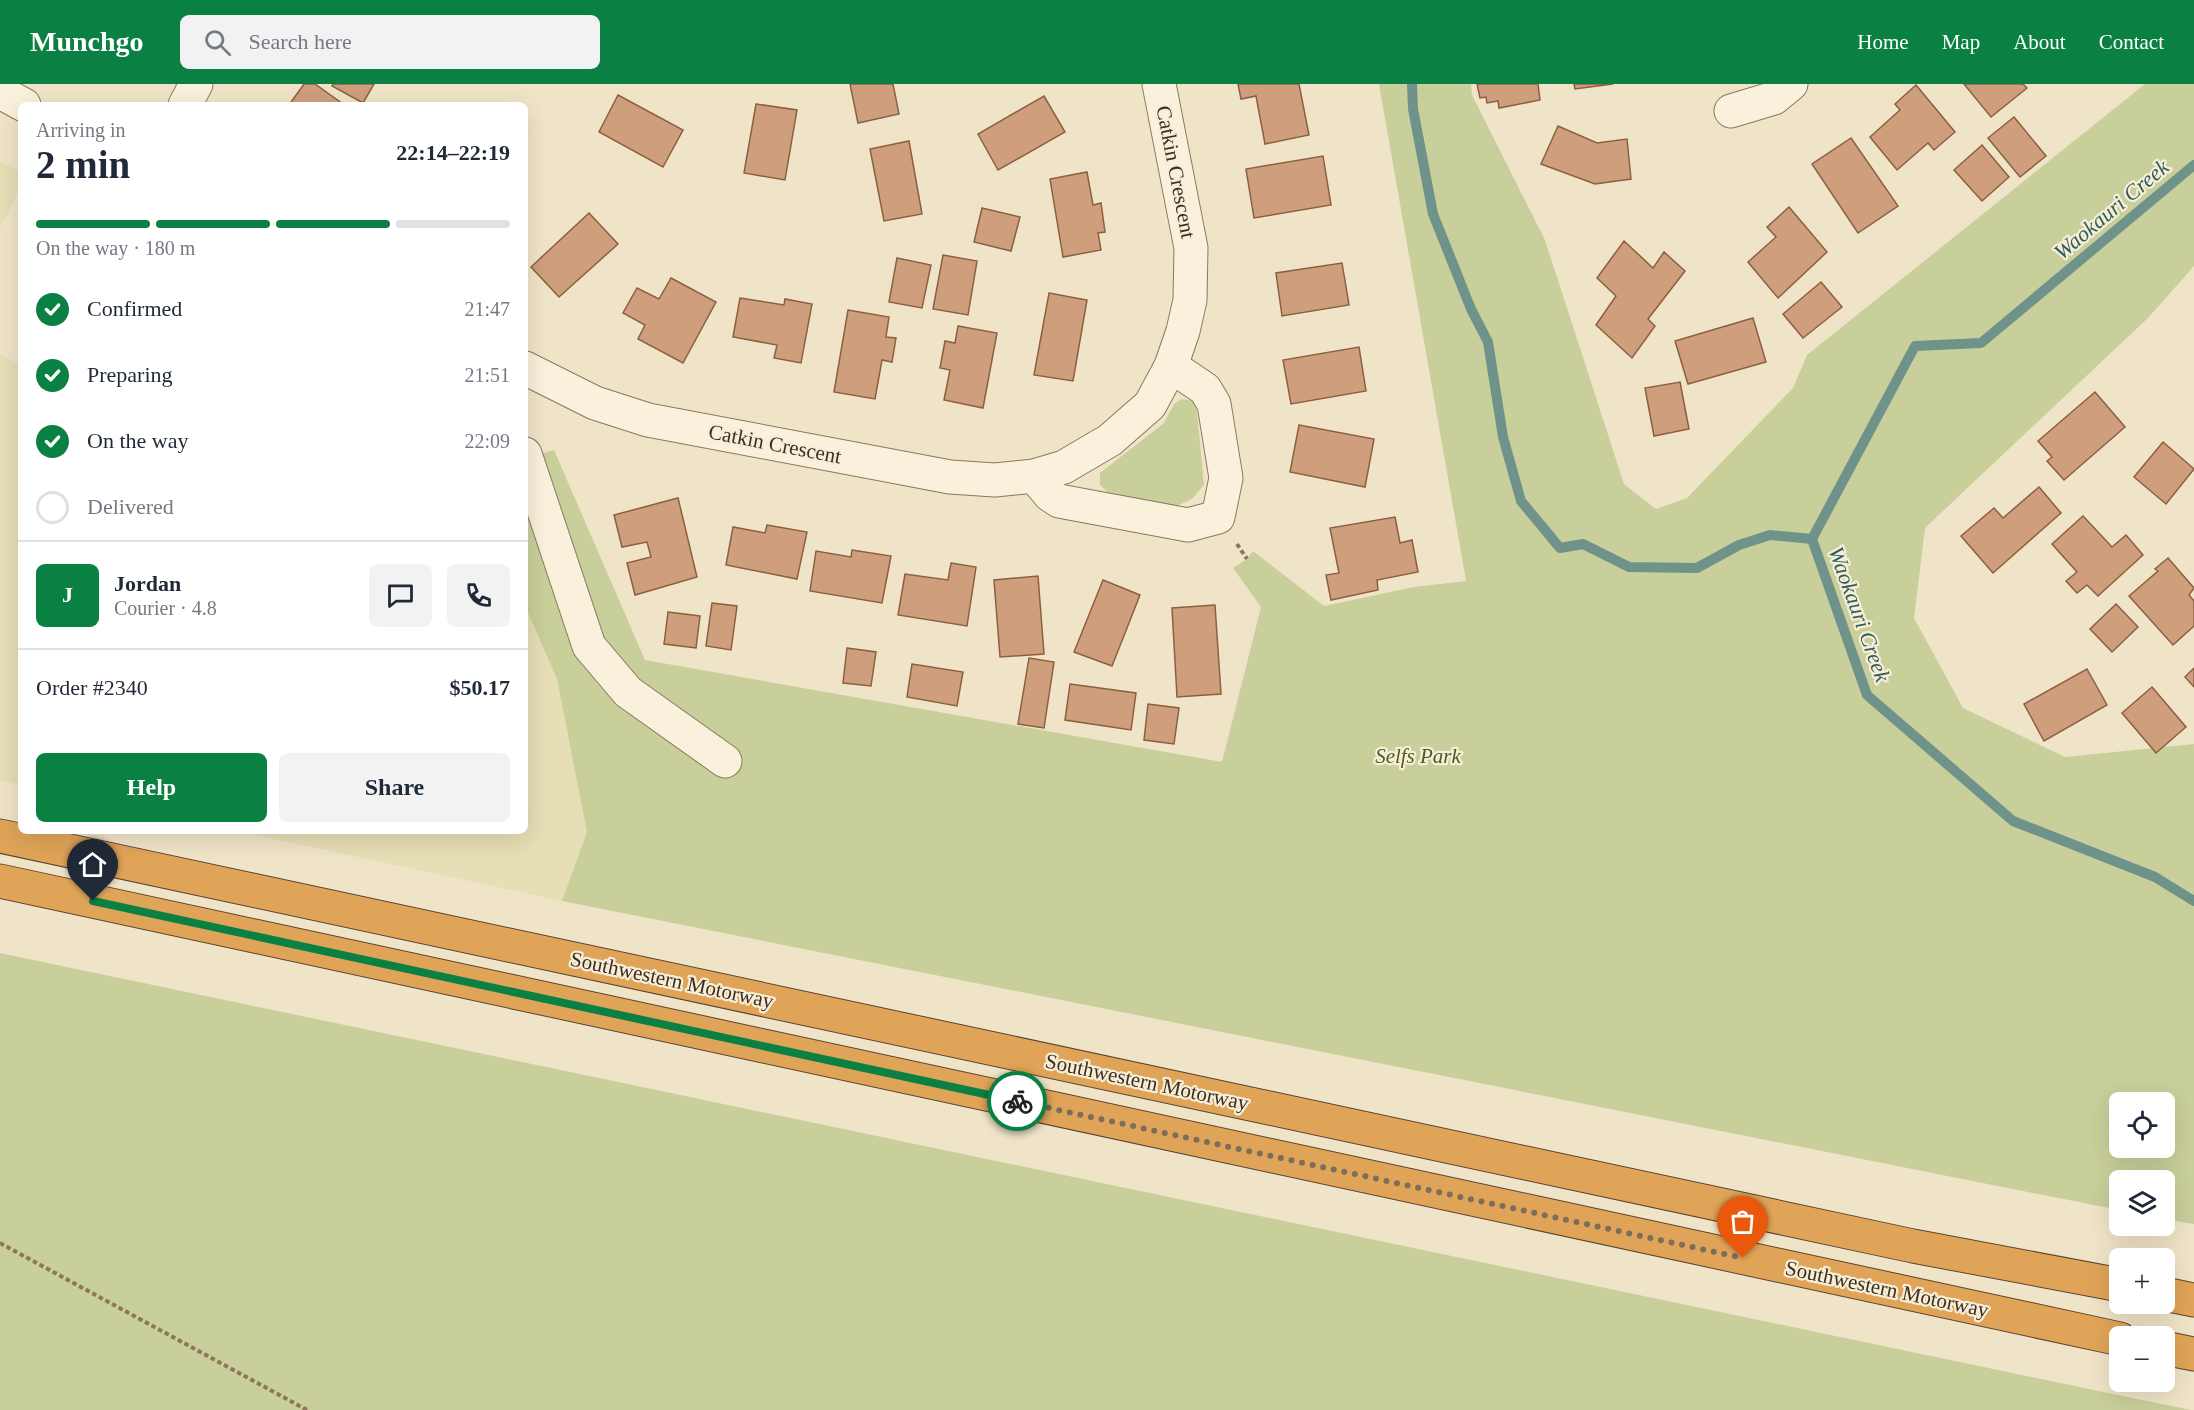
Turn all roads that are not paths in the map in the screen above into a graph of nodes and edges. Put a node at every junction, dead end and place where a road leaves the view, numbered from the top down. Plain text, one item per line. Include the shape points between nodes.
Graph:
1 (196, 84) edge
2 (1159, 84) edge
3 (1791, 84) edge
4 (0, 92) edge
5 (18, 102) edge
6 (187, 102) edge
7 (1731, 111) dead end
8 (1171, 366) junction
9 (528, 370) edge
10 (528, 463) edge
11 (1034, 476) junction
12 (725, 761) dead end
13 (0, 837) edge
14 (0, 881) edge
15 (2109, 1283) edge
16 (2175, 1296) edge
17 (2194, 1300) edge
18 (2109, 1337) edge
19 (2175, 1350) edge
20 (2194, 1354) edge

1 - 6 street
2 - 8 street, Catkin Crescent via 1191,248 1190,300
3 - 7 street via 1774,98
4 - 5 street
8 - 11 street, Catkin Crescent via 1150,405 1110,440 1064,467
8 - 11 street via 1205,388 1214,404 1226,478 1218,517 1188,525 1059,501
9 - 11 street, Catkin Crescent via 595,403 648,420 950,477 995,480
10 - 12 street via 589,646 628,692
13 - 15 highway, Southwestern Motorway via 1913,1246
14 - 18 highway, Southwestern Motorway
16 - 17 highway
19 - 20 highway

